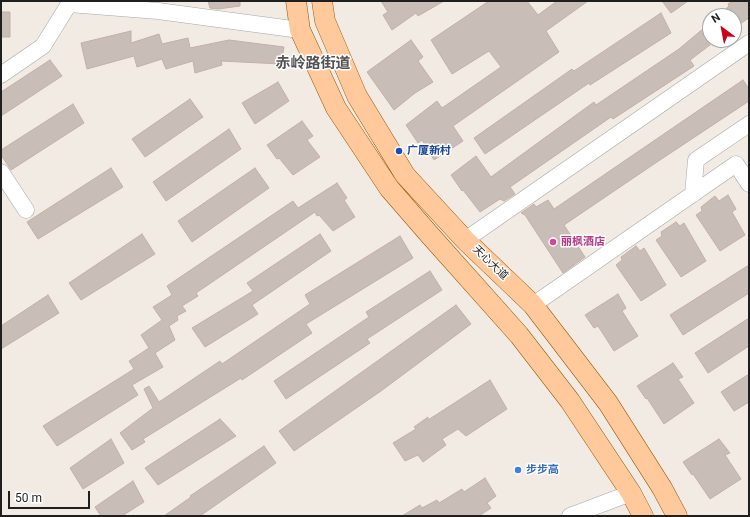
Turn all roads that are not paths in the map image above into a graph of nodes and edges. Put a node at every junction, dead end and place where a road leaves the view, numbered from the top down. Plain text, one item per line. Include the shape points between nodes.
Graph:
1 (296, 1) edge
2 (322, 1) edge
3 (154, 6) edge
4 (300, 30) junction
5 (749, 43) edge
6 (1, 76) edge
7 (749, 124) edge
8 (1, 172) edge
9 (749, 184) edge
10 (692, 194) junction
11 (26, 210) dead end
12 (465, 240) junction
13 (533, 305) junction
14 (631, 493) junction
15 (570, 516) edge
16 (643, 516) edge
17 (677, 516) edge

1 - 4 main road
2 - 12 main road, 天心大道 via 325,20 357,96 405,175
3 - 4 street
3 - 6 street via 69,4 43,46
4 - 14 main road via 336,108 389,188 519,335 570,402
5 - 12 street
7 - 10 street via 696,160
8 - 11 street
9 - 10 street via 736,164
10 - 13 street
12 - 13 main road, 天心大道
13 - 17 main road, 天心大道 via 608,403
14 - 15 street
14 - 16 main road

